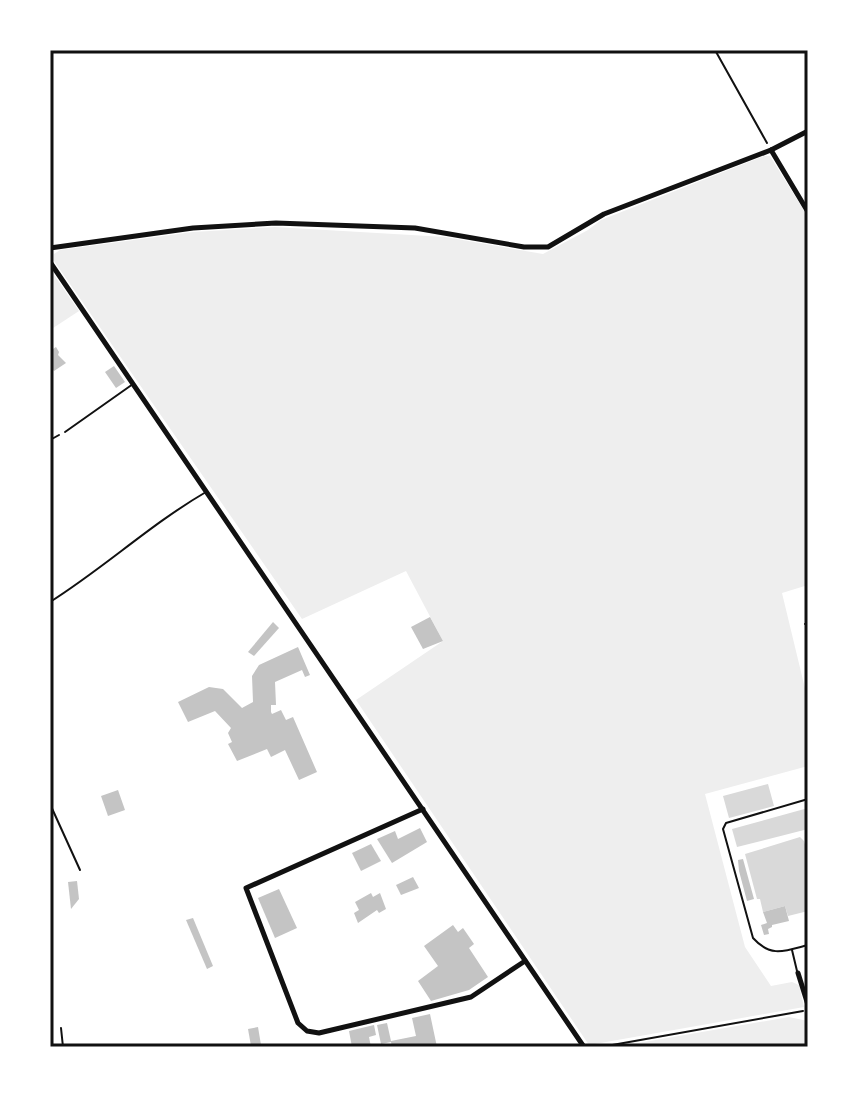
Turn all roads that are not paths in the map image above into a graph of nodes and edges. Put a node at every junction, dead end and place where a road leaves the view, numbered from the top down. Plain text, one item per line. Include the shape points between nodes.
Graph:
1 (808, 131) edge
2 (771, 150) junction
3 (808, 212) edge
4 (50, 248) edge
5 (50, 262) edge
6 (134, 383) junction
7 (65, 432) road end
8 (207, 491) junction
9 (50, 602) edge
10 (808, 799) edge
11 (50, 804) edge
12 (423, 809) junction
13 (80, 870) dead end
14 (808, 945) edge
15 (792, 949) junction
16 (525, 961) junction
17 (798, 973) joint
18 (808, 1007) edge
19 (61, 1028) dead end
20 (63, 1047) edge
21 (584, 1047) edge

1 - 2 street
2 - 3 street
2 - 4 street via 625,205 538,249 415,228 276,223 193,228
5 - 6 street
6 - 7 lane
6 - 8 street
8 - 9 lane
8 - 12 street
10 - 15 lane via 726,823 723,829 753,938 774,952
11 - 13 lane
12 - 16 street
12 - 16 street via 246,888 298,1023 319,1033 471,997
14 - 15 lane
15 - 17 lane
16 - 21 street
17 - 18 street
19 - 20 lane

